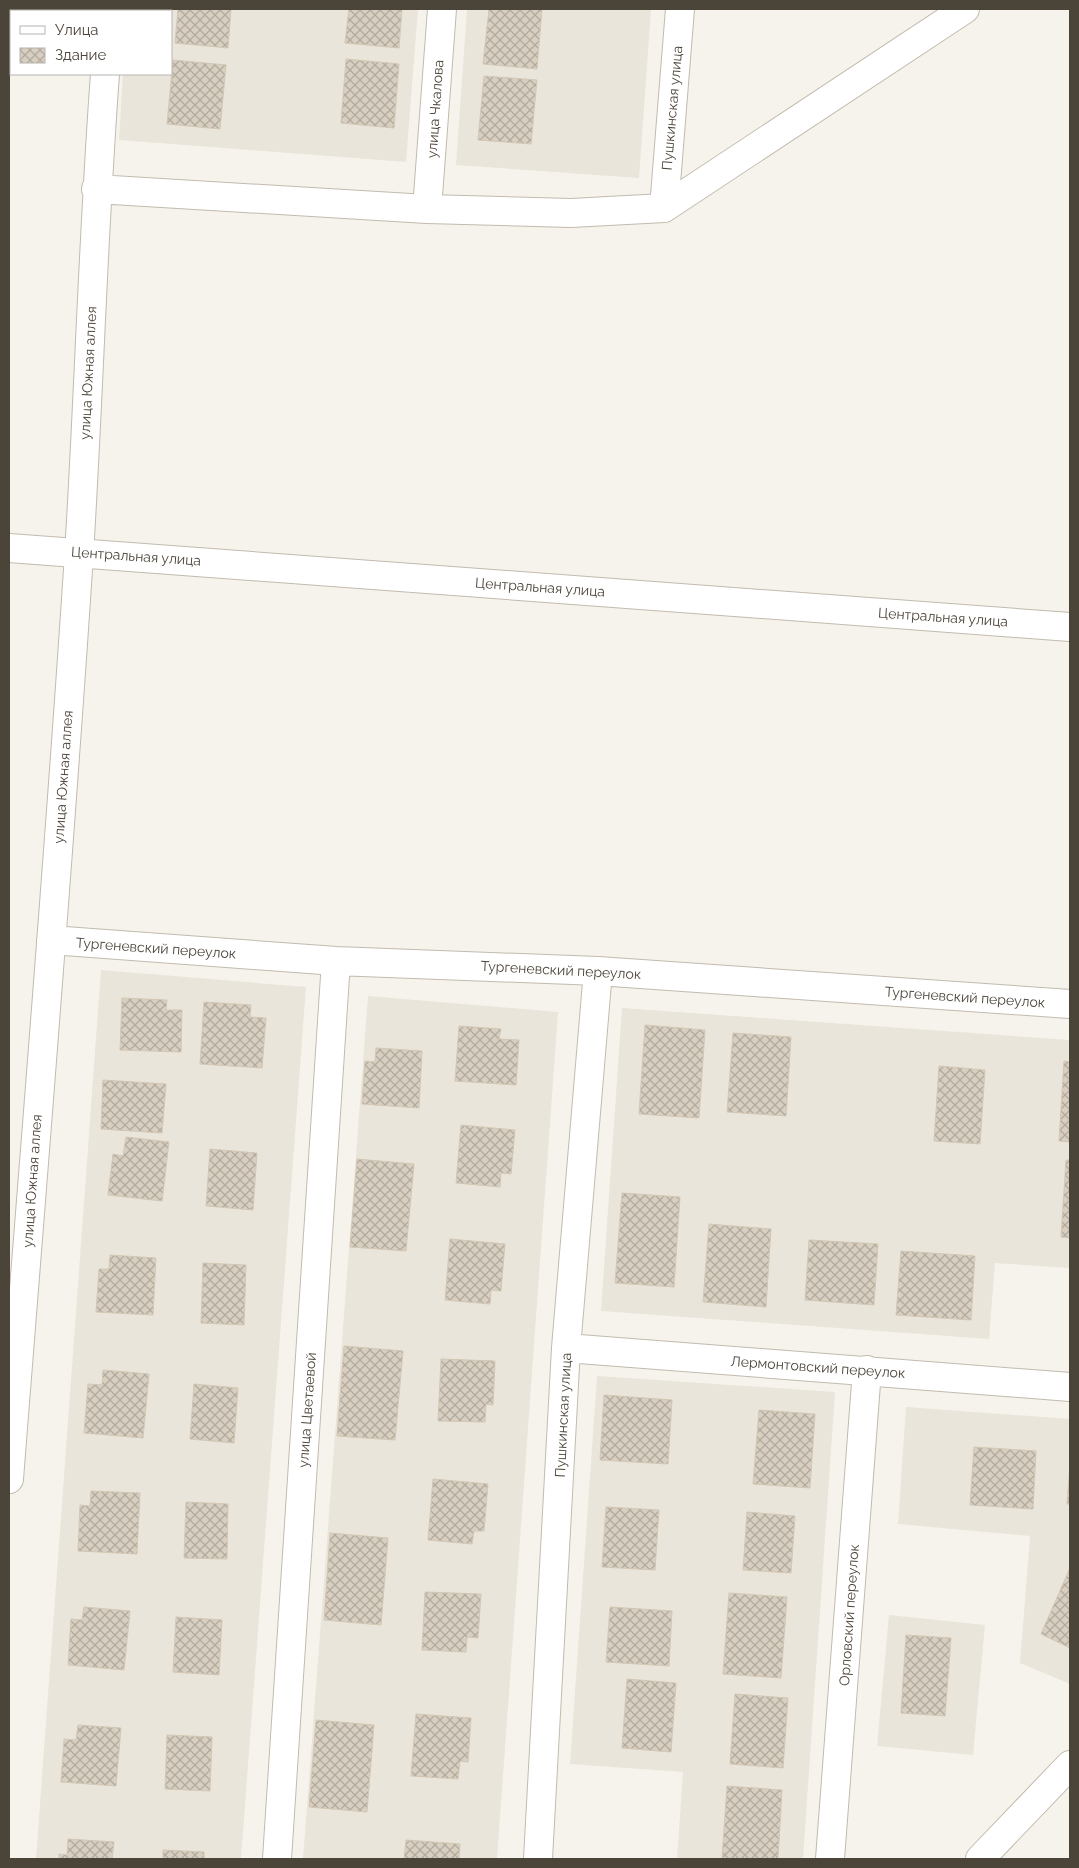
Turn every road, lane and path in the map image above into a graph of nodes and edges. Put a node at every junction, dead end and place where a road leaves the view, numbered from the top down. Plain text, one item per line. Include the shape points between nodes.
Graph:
1 (442, 9) edge
2 (680, 9) edge
3 (965, 9) edge
4 (105, 75) edge
5 (96, 190) junction
6 (664, 208) junction
7 (427, 209) junction
8 (9, 548) edge
9 (79, 552) junction
10 (1070, 627) edge
11 (51, 940) junction
12 (336, 961) junction
13 (598, 971) junction
14 (1070, 1004) edge
15 (566, 1348) junction
16 (867, 1370) junction
17 (1070, 1387) edge
18 (9, 1479) edge
19 (1070, 1765) edge
20 (277, 1859) edge
21 (538, 1859) edge
22 (830, 1859) edge
23 (980, 1859) edge

1 - 7 street, улица Чкалова
2 - 6 street, Пушкинская улица
3 - 6 street
4 - 5 street, улица Южная аллея
5 - 7 street
5 - 9 street, улица Южная аллея
6 - 7 street via 571,213
8 - 9 street, Центральная улица
9 - 10 street, Центральная улица
9 - 11 street, улица Южная аллея
11 - 12 street, Тургеневский переулок
11 - 18 street, улица Южная аллея
12 - 13 street, Тургеневский переулок
12 - 20 street, улица Цветаевой
13 - 14 street, Тургеневский переулок
13 - 15 street, Пушкинская улица
15 - 16 street, Лермонтовский переулок
15 - 21 street, Пушкинская улица
16 - 17 street, Лермонтовский переулок
16 - 22 street, Орловский переулок
19 - 23 street

